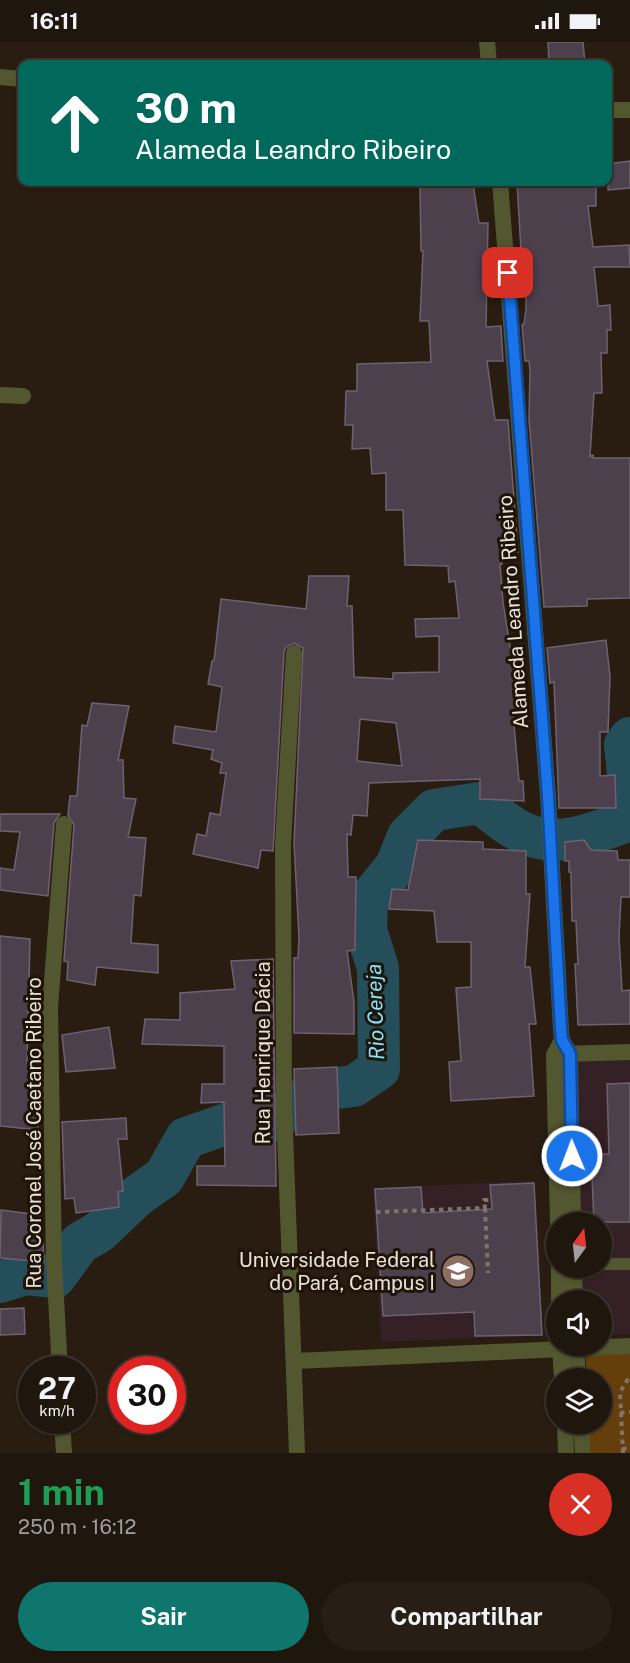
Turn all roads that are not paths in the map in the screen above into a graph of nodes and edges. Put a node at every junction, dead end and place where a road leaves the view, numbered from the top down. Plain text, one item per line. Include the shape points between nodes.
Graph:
1 (487, 42) edge
2 (489, 60) edge
3 (0, 77) edge
4 (18, 79) edge
5 (612, 110) edge
6 (630, 110) edge
7 (500, 186) edge
8 (0, 395) edge
9 (23, 396) dead end
10 (294, 653) dead end
11 (64, 824) dead end
12 (562, 1050) junction
13 (630, 1052) edge
14 (558, 1212) edge
15 (572, 1212) edge
16 (612, 1264) edge
17 (630, 1264) edge
18 (612, 1346) edge
19 (630, 1346) edge
20 (546, 1348) edge
21 (59, 1356) edge
22 (295, 1361) junction
23 (63, 1434) edge
24 (565, 1434) edge
25 (582, 1434) edge
26 (64, 1453) edge
27 (297, 1453) edge
28 (566, 1453) edge
29 (583, 1453) edge

1 - 2 street
3 - 4 street
5 - 6 street
7 - 12 street, Alameda Leandro Ribeiro via 548,796
8 - 9 street
10 - 22 street, Rua Henrique Dácia via 283,843 284,1106
11 - 21 street, Rua Coronel José Caetano Ribeiro via 50,1008
12 - 13 street
12 - 14 street, Alameda Leandro Ribeiro
12 - 15 street, Alameda Leandro Ribeiro
16 - 17 lane
18 - 19 street
20 - 22 street
22 - 27 street, Rua Henrique Dácia
23 - 26 street
24 - 28 street
25 - 29 street

